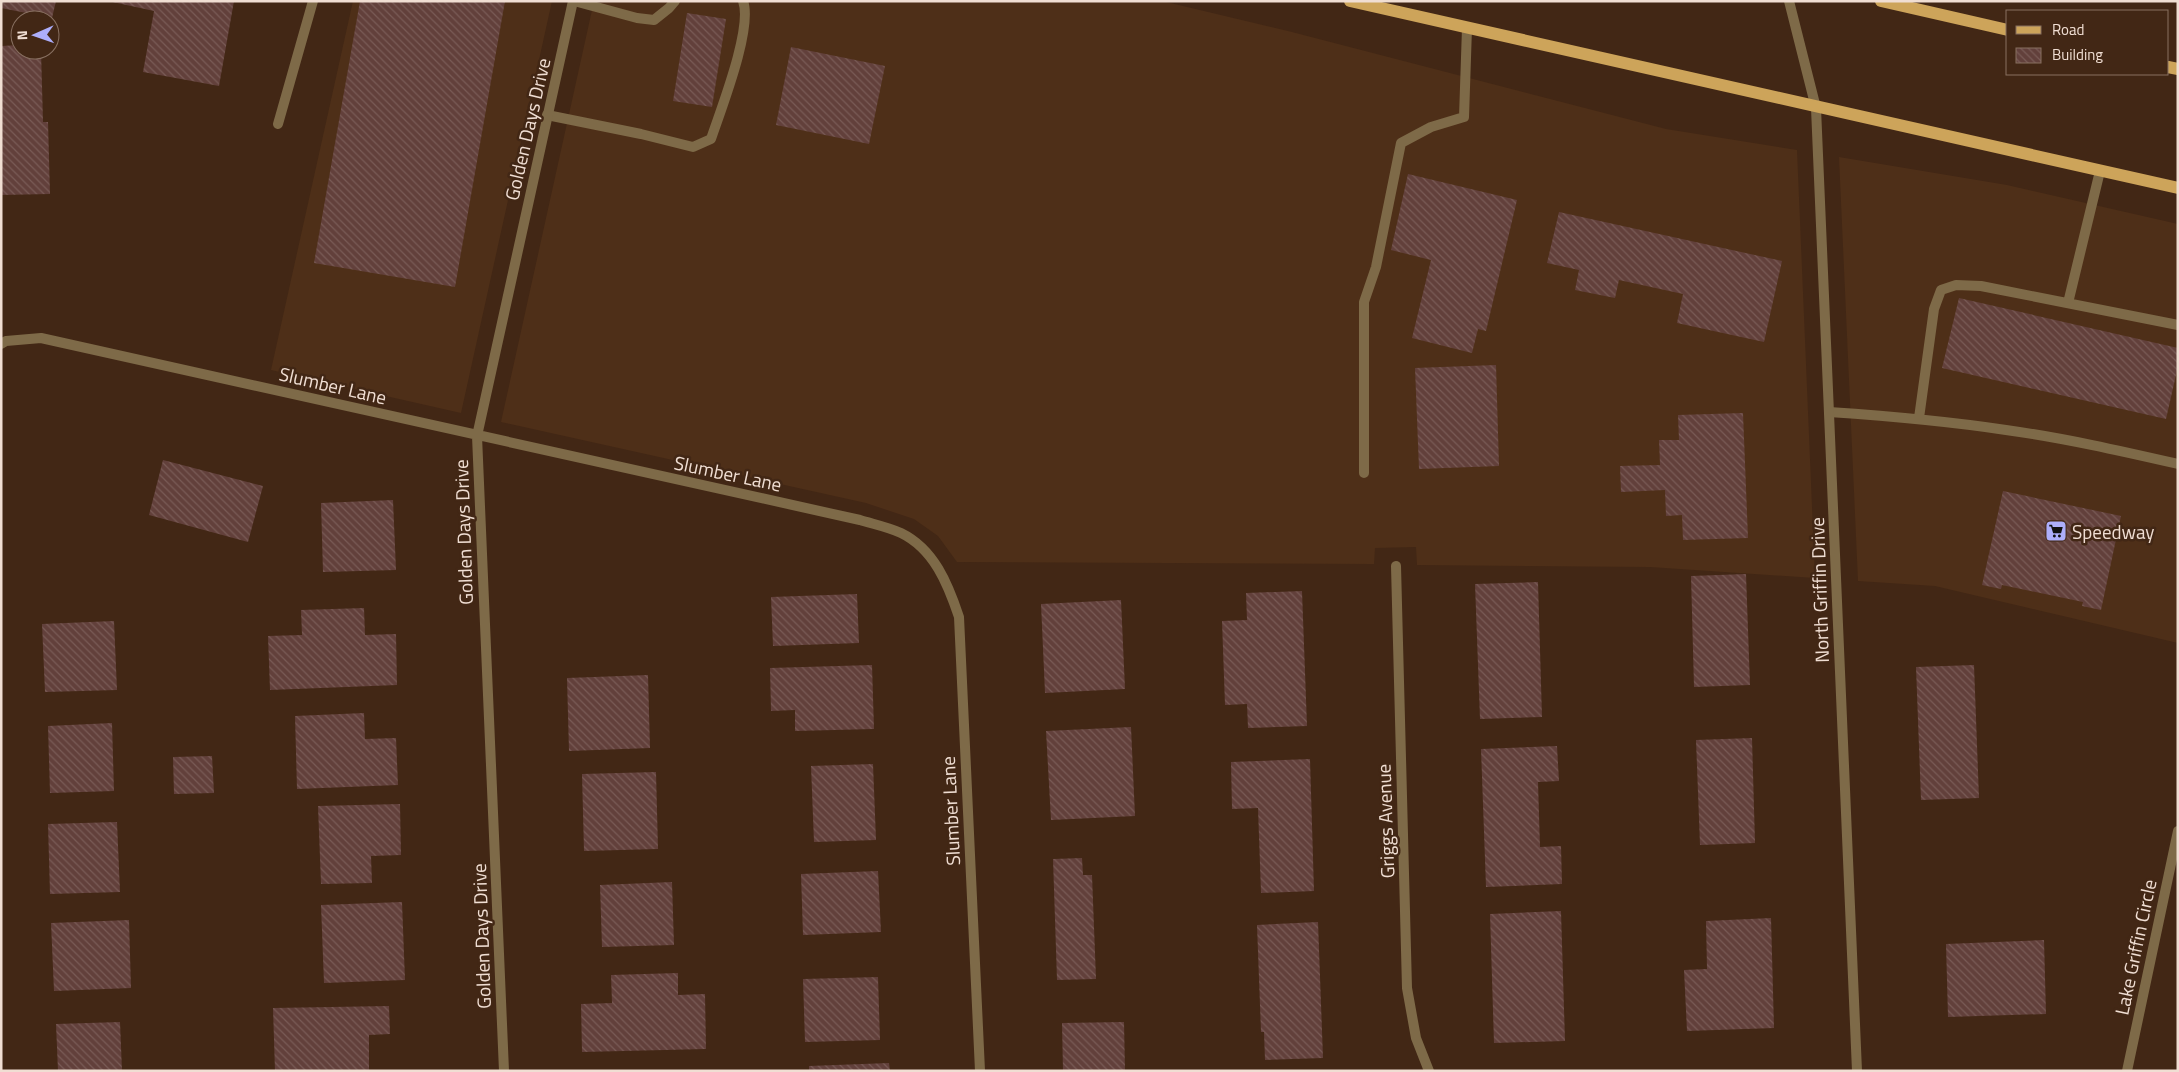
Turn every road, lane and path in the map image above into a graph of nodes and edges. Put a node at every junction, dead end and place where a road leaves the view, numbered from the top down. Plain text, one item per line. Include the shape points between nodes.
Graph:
1 (313, 1) edge
2 (574, 1) edge
3 (675, 1) edge
4 (743, 1) edge
5 (1350, 1) edge
6 (1789, 1) edge
7 (1881, 1) edge
8 (1467, 28) junction
9 (2006, 30) edge
10 (1816, 108) junction
11 (547, 115) junction
12 (278, 124) dead end
13 (2100, 171) junction
14 (2178, 188) edge
15 (2068, 303) junction
16 (2178, 325) edge
17 (1, 344) edge
18 (1829, 412) junction
19 (1919, 418) junction
20 (477, 436) junction
21 (2178, 464) edge
22 (1364, 474) dead end
23 (1396, 566) dead end
24 (2178, 830) edge
25 (504, 1071) edge
26 (980, 1071) edge
27 (1429, 1071) edge
28 (1858, 1071) edge
29 (2127, 1071) edge

1 - 12 street
2 - 3 street via 654,20
2 - 11 street, Golden Days Drive
4 - 11 street via 744,35 711,139 693,147
5 - 8 main road
6 - 10 street, North Griffin Drive
7 - 9 main road
8 - 10 main road
8 - 22 street via 1464,117 1432,127 1401,143 1376,268 1364,302
10 - 13 main road
10 - 18 street, North Griffin Drive
11 - 20 street, Golden Days Drive
13 - 14 main road
13 - 15 street
15 - 16 street
15 - 19 street via 1981,286 1941,290 1934,309
17 - 20 street, Slumber Lane via 41,338
18 - 19 street
18 - 28 street, North Griffin Drive
19 - 21 street via 2088,444
20 - 25 street, Golden Days Drive
20 - 26 street, Slumber Lane via 860,520 901,533 925,550 947,582 959,617
23 - 27 street, Griggs Avenue via 1407,988 1416,1038
24 - 29 street, Lake Griffin Circle

